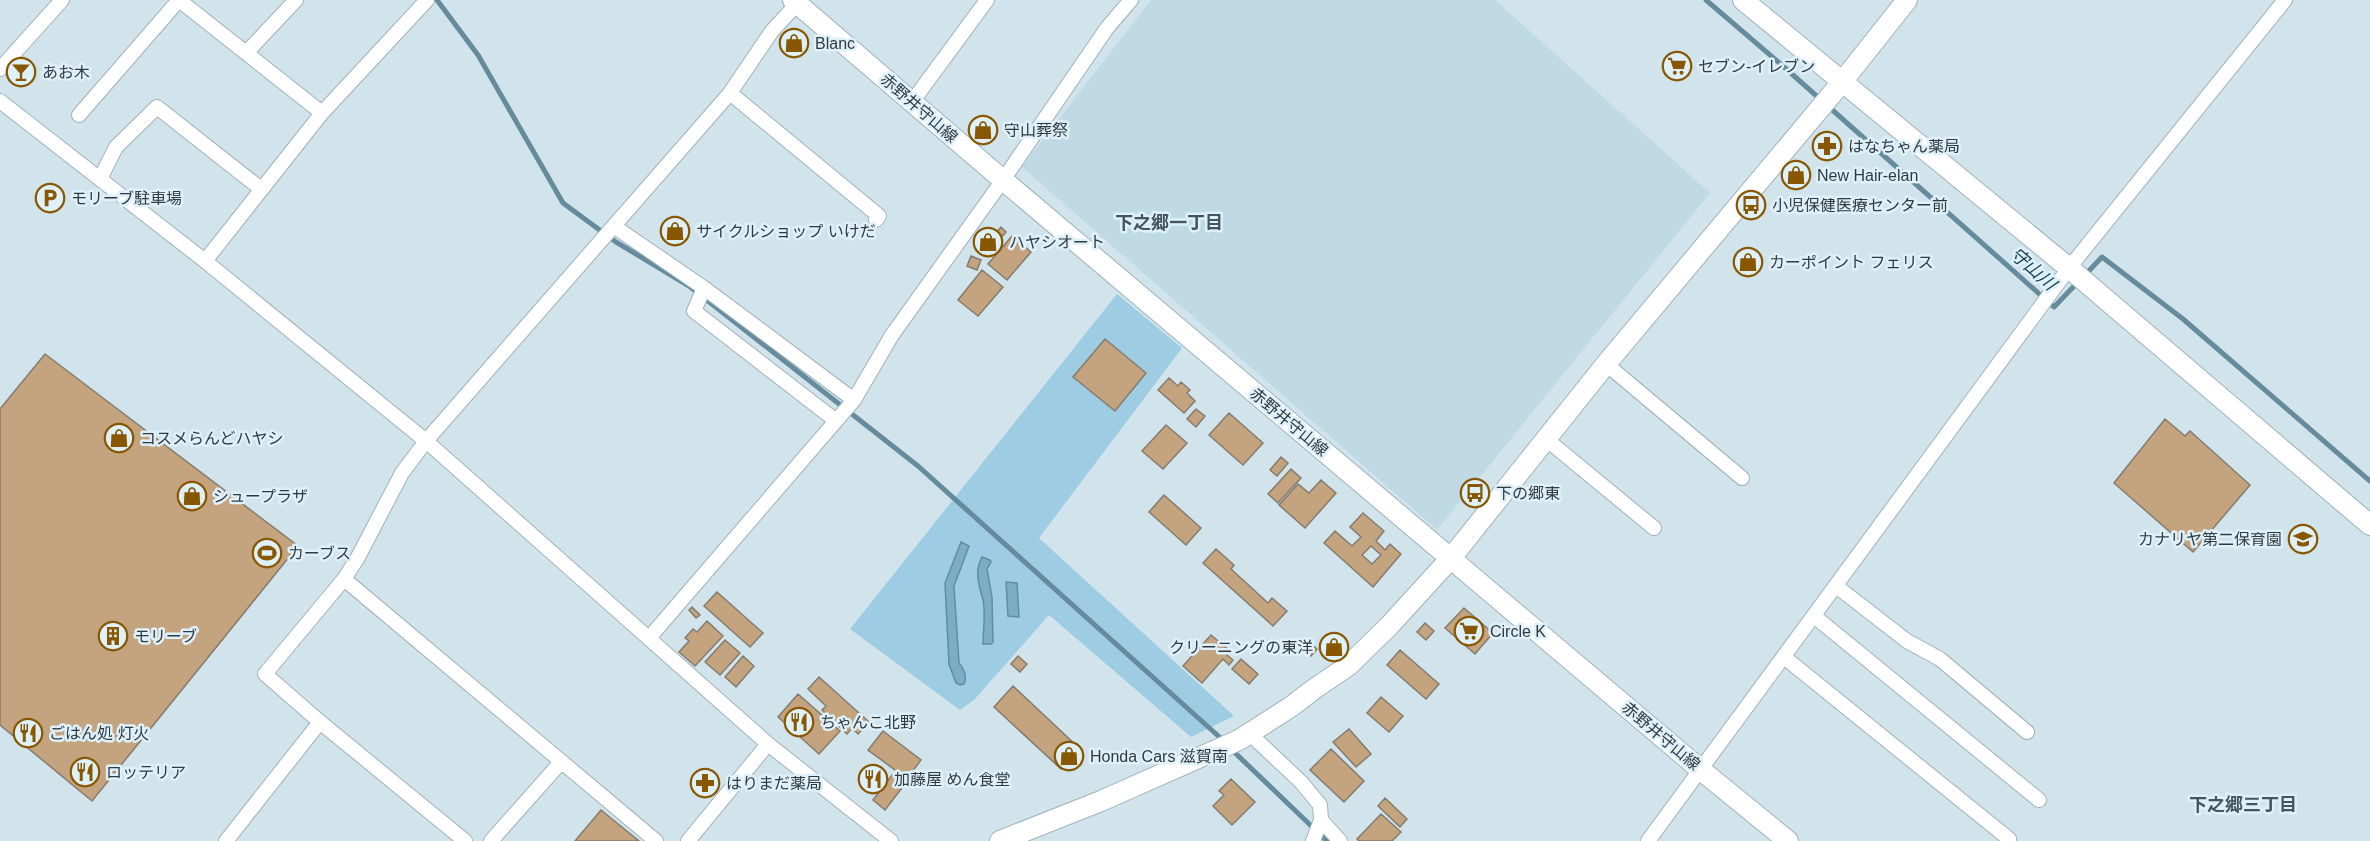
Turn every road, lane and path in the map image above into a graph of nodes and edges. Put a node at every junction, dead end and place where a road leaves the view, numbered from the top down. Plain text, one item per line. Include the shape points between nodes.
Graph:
1 (62, 0) edge
2 (179, 0) edge
3 (296, 0) edge
4 (427, 0) edge
5 (987, 0) edge
6 (1743, 0) edge
7 (1907, 0) edge
8 (2285, 0) edge
9 (797, 1) edge
10 (1126, 2) edge
11 (246, 53) junction
12 (0, 69) edge
13 (1842, 82) junction
14 (730, 93) junction
15 (0, 101) edge
16 (912, 102) junction
17 (322, 113) junction
18 (79, 115) dead end
19 (100, 179) junction
20 (1003, 180) junction
21 (261, 189) junction
22 (876, 220) dead end
23 (615, 227) junction
24 (205, 261) junction
25 (2069, 268) junction
26 (704, 288) junction
27 (767, 336) junction
28 (754, 356) junction
29 (1606, 364) junction
30 (854, 400) junction
31 (835, 420) junction
32 (1546, 439) junction
33 (426, 441) junction
34 (1742, 478) dead end
35 (2370, 525) edge
36 (1654, 528) dead end
37 (1451, 558) junction
38 (344, 579) junction
39 (1836, 586) junction
40 (1814, 616) junction
41 (649, 638) junction
42 (1784, 657) junction
43 (320, 722) junction
44 (2027, 732) dead end
45 (1250, 734) junction
46 (768, 744) junction
47 (561, 762) junction
48 (1701, 770) junction
49 (2039, 800) dead end
50 (1317, 830) edge
51 (2009, 839) dead end
52 (226, 841) edge
53 (465, 841) edge
54 (491, 841) edge
55 (656, 841) edge
56 (688, 841) edge
57 (891, 841) edge
58 (1000, 841) edge
59 (1340, 841) edge
60 (1648, 841) edge
61 (1788, 841) edge

1 - 12 street
2 - 11 street
2 - 18 street
3 - 11 street
4 - 17 street
5 - 16 street
6 - 13 street
7 - 13 street
8 - 25 street
9 - 14 street
9 - 16 street, 赤野井守山線
10 - 20 street
11 - 17 street
13 - 25 street
13 - 29 street
14 - 22 street via 879,216
14 - 23 street
15 - 19 street
16 - 20 street, 赤野井守山線
17 - 21 street
19 - 21 street via 116,147 157,107
19 - 24 street
20 - 30 street via 892,335
20 - 37 street, 赤野井守山線
21 - 24 street
23 - 26 street
23 - 33 street
24 - 33 street
25 - 35 street
25 - 39 street
26 - 27 street
26 - 28 street via 694,311
27 - 28 street
27 - 30 street
28 - 31 street
29 - 32 street
29 - 34 street
30 - 31 street
31 - 41 street
32 - 36 street
32 - 37 street
33 - 38 street via 402,473
33 - 41 street
37 - 45 street via 1348,666
37 - 48 street, 赤野井守山線
38 - 43 street via 265,674
38 - 47 street
39 - 40 street
39 - 44 street via 1907,641 1940,659
40 - 42 street
40 - 49 street
41 - 46 street
42 - 48 street
42 - 51 street
43 - 52 street
43 - 53 street
45 - 50 street via 1320,805
45 - 58 street
46 - 56 street
46 - 57 street
47 - 54 street
47 - 55 street
48 - 60 street
48 - 61 street, 赤野井守山線
50 - 59 street

